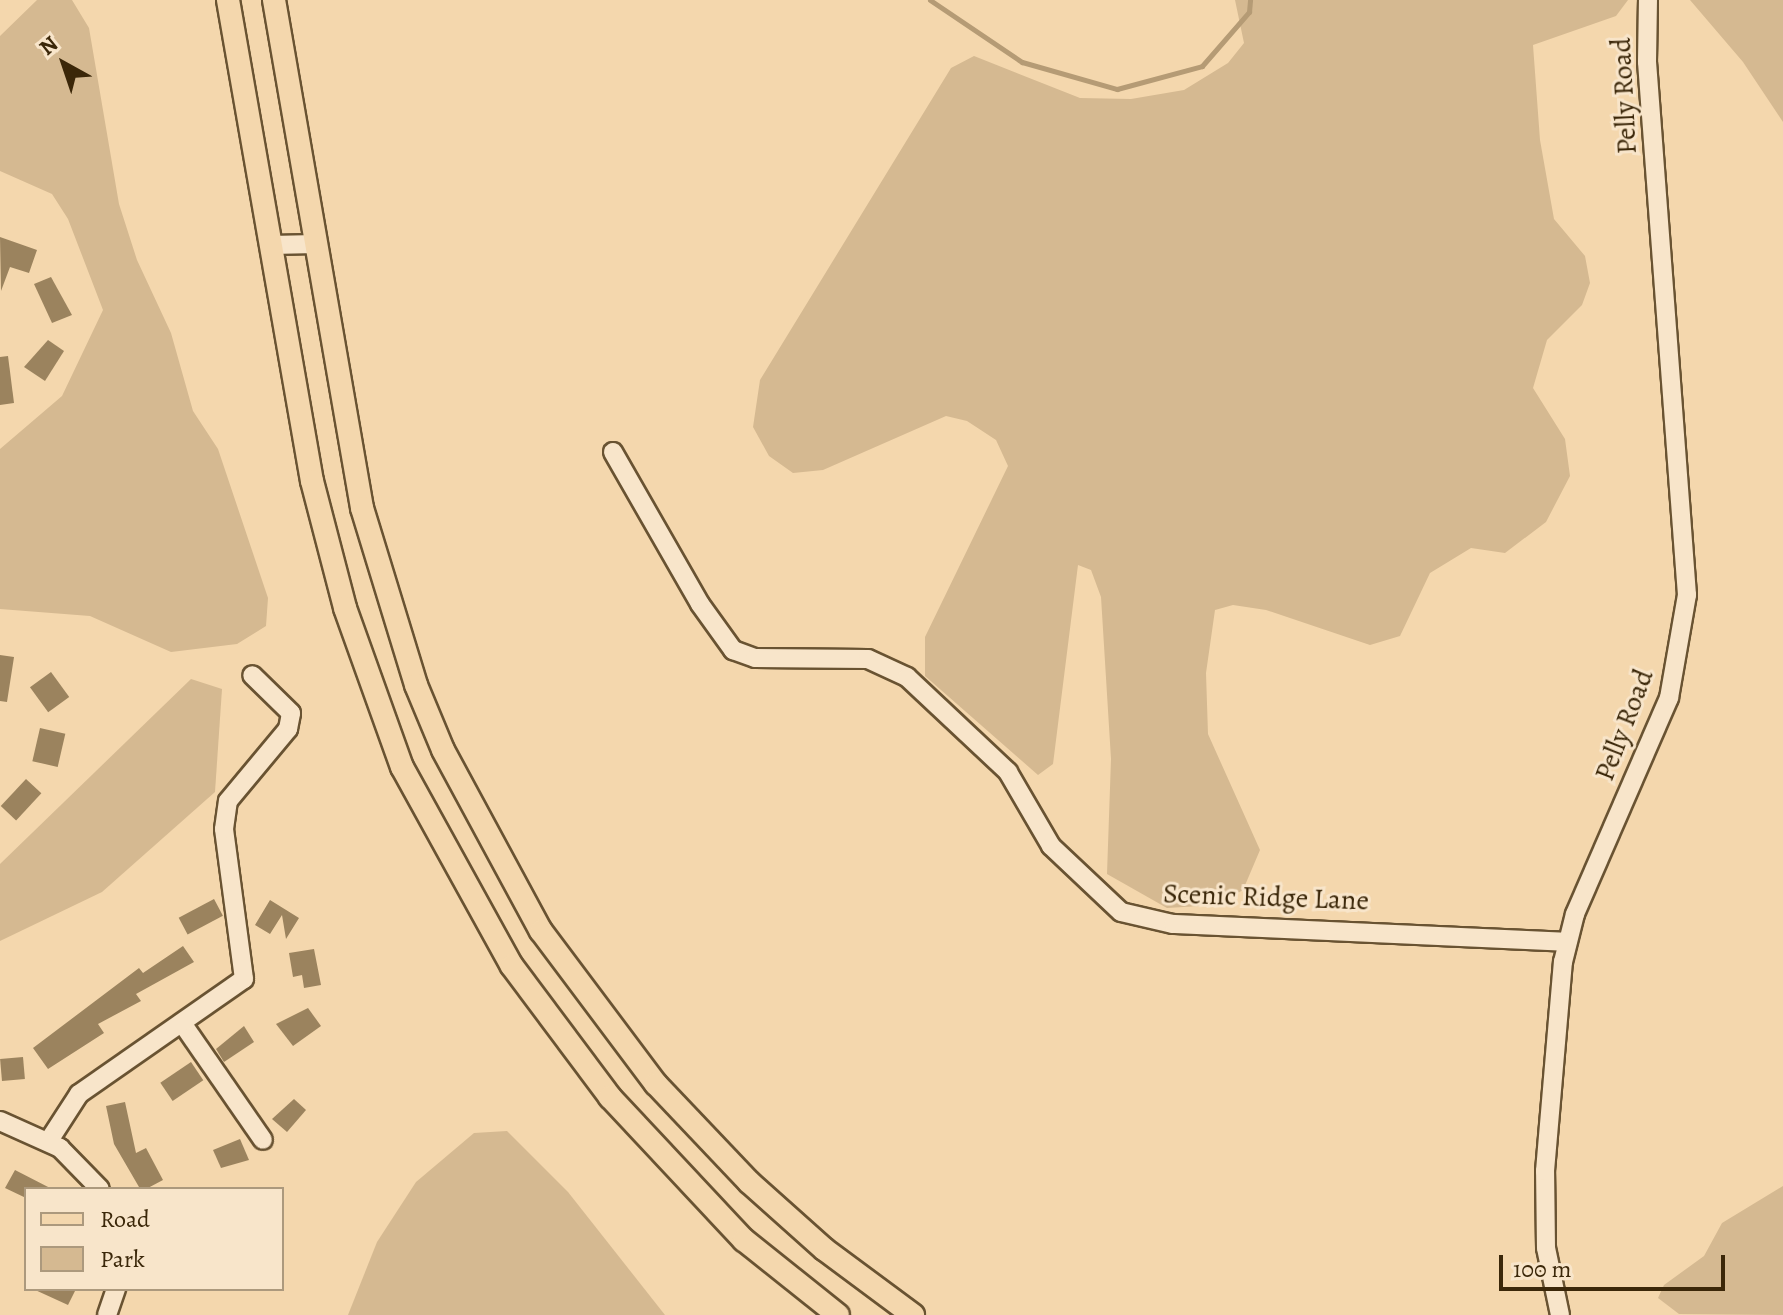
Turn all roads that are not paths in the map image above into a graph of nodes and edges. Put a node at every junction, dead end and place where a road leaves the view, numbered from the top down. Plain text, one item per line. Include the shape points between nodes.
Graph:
1 (228, 0) edge
2 (274, 0) edge
3 (1648, 0) edge
4 (316, 244) junction
5 (271, 245) junction
6 (613, 452) dead end
7 (252, 675) dead end
8 (1567, 942) junction
9 (182, 1023) junction
10 (0, 1121) edge
11 (263, 1140) dead end
12 (48, 1142) junction
13 (98, 1187) edge
14 (115, 1291) edge
15 (107, 1315) edge
16 (838, 1315) edge
17 (913, 1315) edge
18 (1560, 1315) edge

1 - 5 main road
2 - 4 main road
3 - 8 street, Pelly Road via 1647,62 1684,522 1684,632 1669,698
4 - 5 street
4 - 17 main road via 362,508 400,635 443,750 502,867 586,997 703,1137 824,1249
5 - 16 main road via 312,481 345,608 402,767 434,832 512,966 610,1097 744,1240
6 - 8 street, Scenic Ridge Lane via 700,604 733,650 755,658 868,659 907,677 1008,772 1051,846 1121,912 1173,924
7 - 9 street via 291,713 288,729 228,801 224,829 244,979
8 - 18 street, Pelly Road via 1545,1171 1546,1248
9 - 11 street
9 - 12 street via 68,1104
10 - 12 street
12 - 13 street via 81,1166
14 - 15 street

